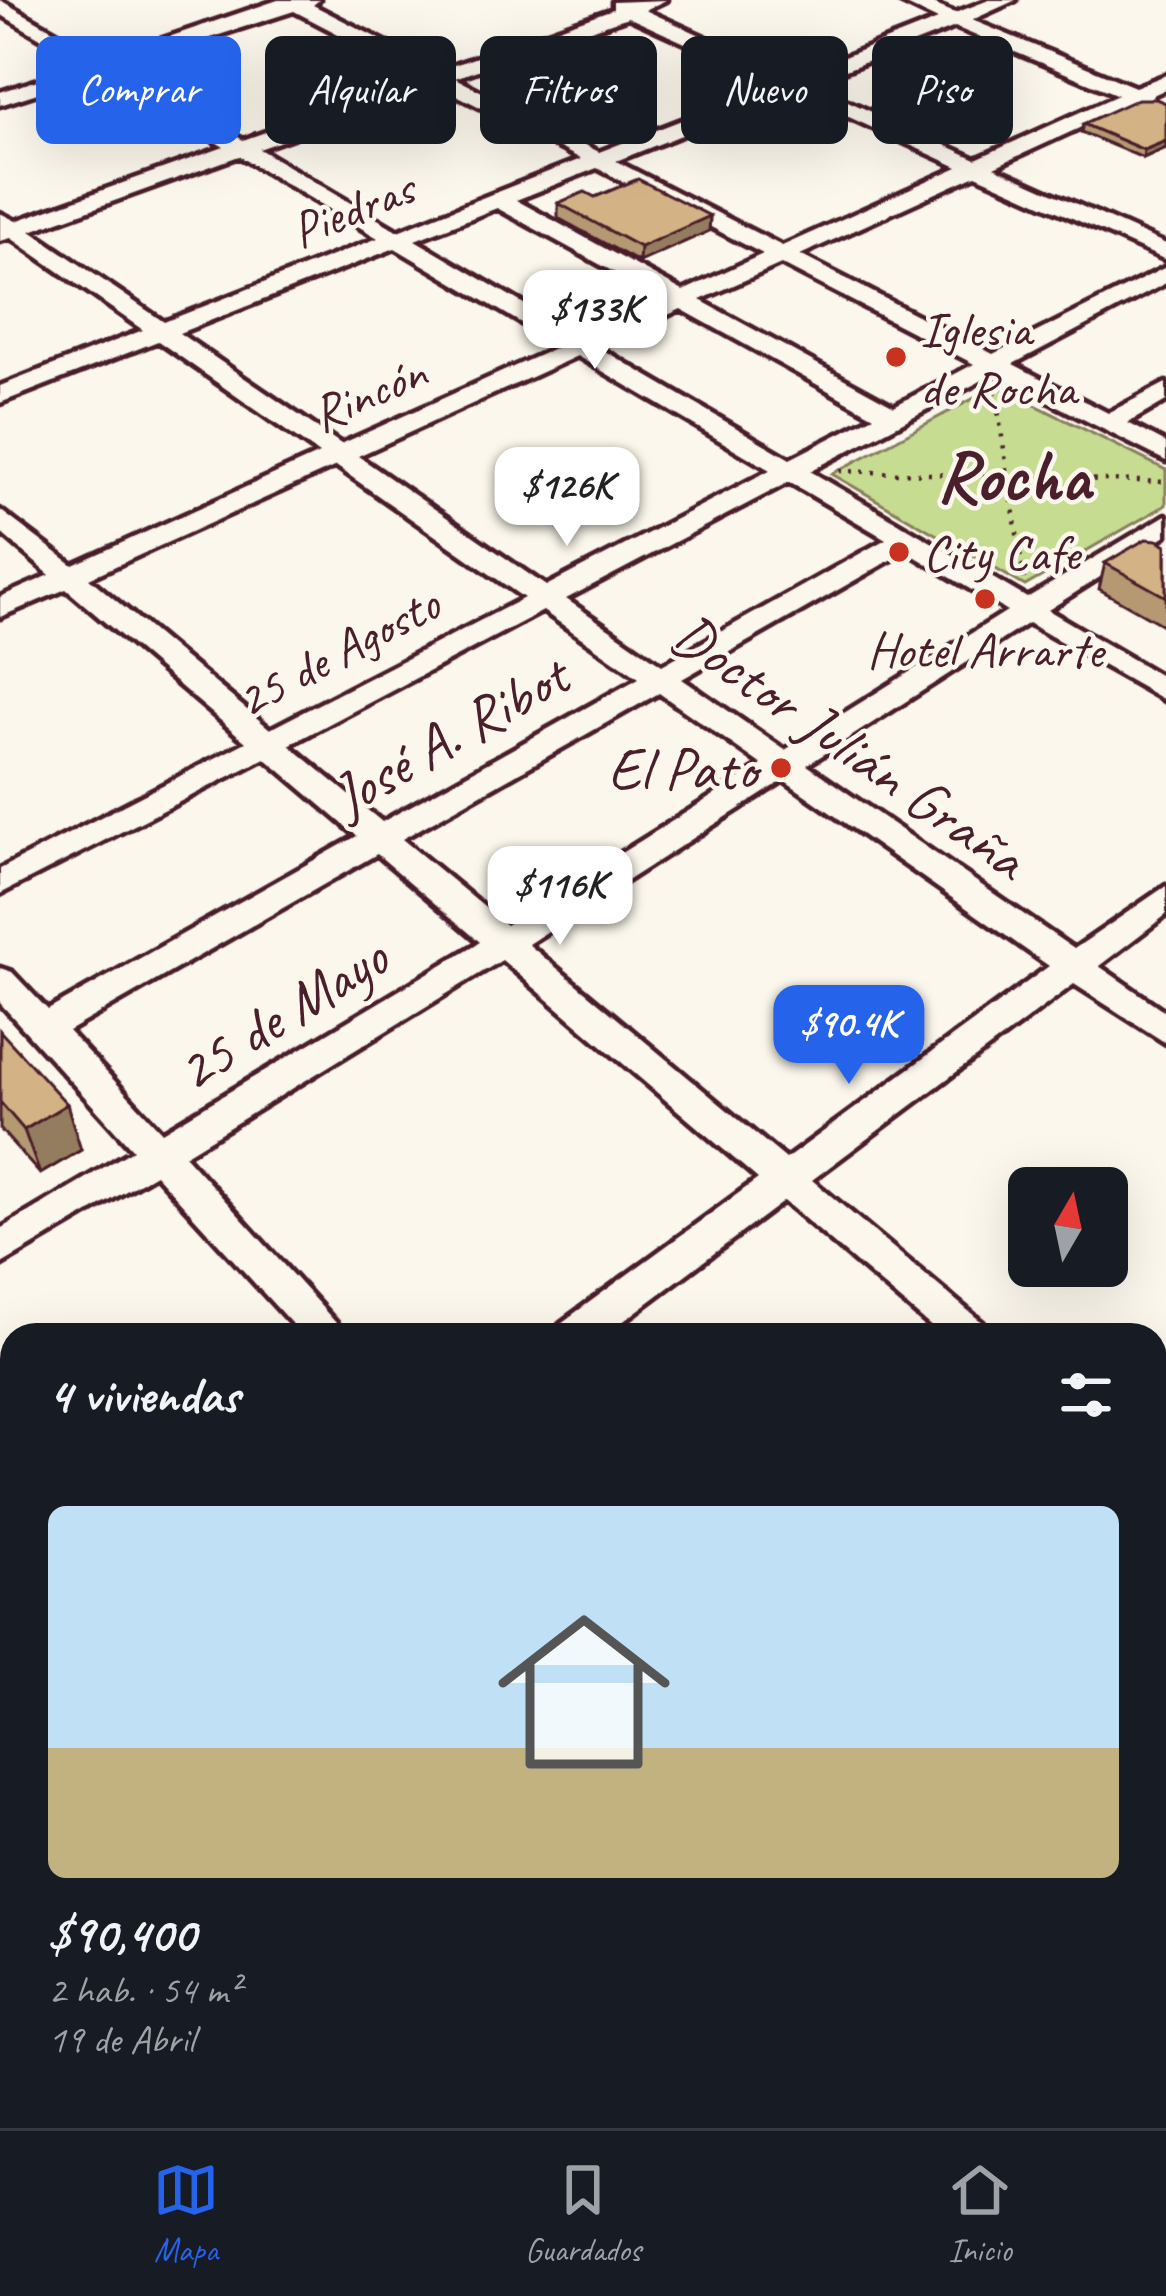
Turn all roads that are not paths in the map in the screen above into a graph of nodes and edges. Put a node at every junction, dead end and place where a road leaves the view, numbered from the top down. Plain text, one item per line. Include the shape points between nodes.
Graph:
1 (606, 0) edge
2 (656, 0) edge
3 (906, 0) edge
4 (1006, 0) edge
5 (298, 1) edge
6 (0, 5) edge
7 (628, 10) junction
8 (955, 20) junction
9 (52, 36) edge
10 (192, 36) edge
11 (361, 36) edge
12 (686, 36) edge
13 (848, 61) edge
14 (456, 74) edge
15 (1166, 81) edge
16 (36, 87) edge
17 (456, 88) edge
18 (1135, 95) junction
19 (0, 99) edge
20 (1166, 107) edge
21 (848, 109) edge
22 (681, 127) edge
23 (265, 140) edge
24 (235, 144) edge
25 (242, 148) junction
26 (598, 160) junction
27 (977, 167) junction
28 (498, 200) junction
29 (4, 228) edge
30 (395, 240) junction
31 (1166, 253) edge
32 (782, 255) junction
33 (1166, 274) edge
34 (680, 300) junction
35 (161, 332) junction
36 (577, 347) junction
37 (991, 363) junction
38 (1166, 391) edge
39 (0, 395) edge
40 (892, 415) junction
41 (1108, 424) junction
42 (1166, 453) edge
43 (338, 455) junction
44 (788, 470) junction
45 (0, 518) edge
46 (1166, 523) edge
47 (909, 538) junction
48 (69, 577) junction
49 (544, 597) junction
50 (0, 608) edge
51 (1029, 612) junction
52 (659, 678) junction
53 (1166, 692) edge
54 (265, 742) junction
55 (784, 764) junction
56 (379, 838) junction
57 (0, 883) edge
58 (1166, 898) edge
59 (502, 944) junction
60 (1074, 965) junction
61 (0, 981) edge
62 (44, 1028) junction
63 (1166, 1030) edge
64 (160, 1155) junction
65 (786, 1180) junction
66 (0, 1249) edge
67 (316, 1323) edge
68 (591, 1323) edge
69 (955, 1323) edge

1 - 7 street
2 - 7 street
3 - 8 street
4 - 8 street, Piedras
5 - 10 street
5 - 11 street
6 - 9 street
7 - 12 street
7 - 14 street
8 - 13 street, Piedras
8 - 18 street
15 - 18 street, Rincón
16 - 19 street
17 - 26 street
18 - 20 street
18 - 27 street, Rincón
21 - 27 street
22 - 26 street, Piedras
23 - 25 street
24 - 25 street
25 - 29 street
25 - 30 street
26 - 28 street, Piedras
26 - 32 street
27 - 31 street
27 - 32 street, Rincón
28 - 30 street, Piedras
28 - 34 street
29 - 35 street, Doctor Julián Graña
30 - 35 street, Piedras
30 - 36 street
32 - 34 street, Rincón
32 - 37 street
33 - 37 street, 25 de Agosto
34 - 36 street, Rincón
34 - 40 street
35 - 39 street, Piedras
35 - 43 street, Doctor Julián Graña
36 - 43 street, Rincón
36 - 44 street
37 - 40 street, 25 de Agosto
37 - 41 street
38 - 41 street
40 - 44 street, 25 de Agosto
41 - 42 street
43 - 48 street, Rincón
43 - 49 street, Doctor Julián Graña
44 - 47 street
44 - 49 street, 25 de Agosto
45 - 48 street
46 - 51 street, 25 de Mayo
47 - 51 street
47 - 52 street, José A. Ribot
48 - 50 street, Rincón
48 - 54 street
49 - 52 street, Doctor Julián Graña
49 - 54 street, 25 de Agosto
51 - 53 street
51 - 55 street, 25 de Mayo
52 - 55 street, Doctor Julián Graña
52 - 56 street, José A. Ribot
54 - 56 street
54 - 57 street, 25 de Agosto
55 - 59 street, 25 de Mayo
55 - 60 street, Doctor Julián Graña
56 - 59 street
56 - 62 street, José A. Ribot
58 - 60 street
59 - 64 street, 25 de Mayo
59 - 65 street
60 - 63 street, Doctor Julián Graña
60 - 65 street
61 - 62 street
62 - 64 street
64 - 66 street, 25 de Mayo
64 - 67 street
65 - 68 street
65 - 69 street

